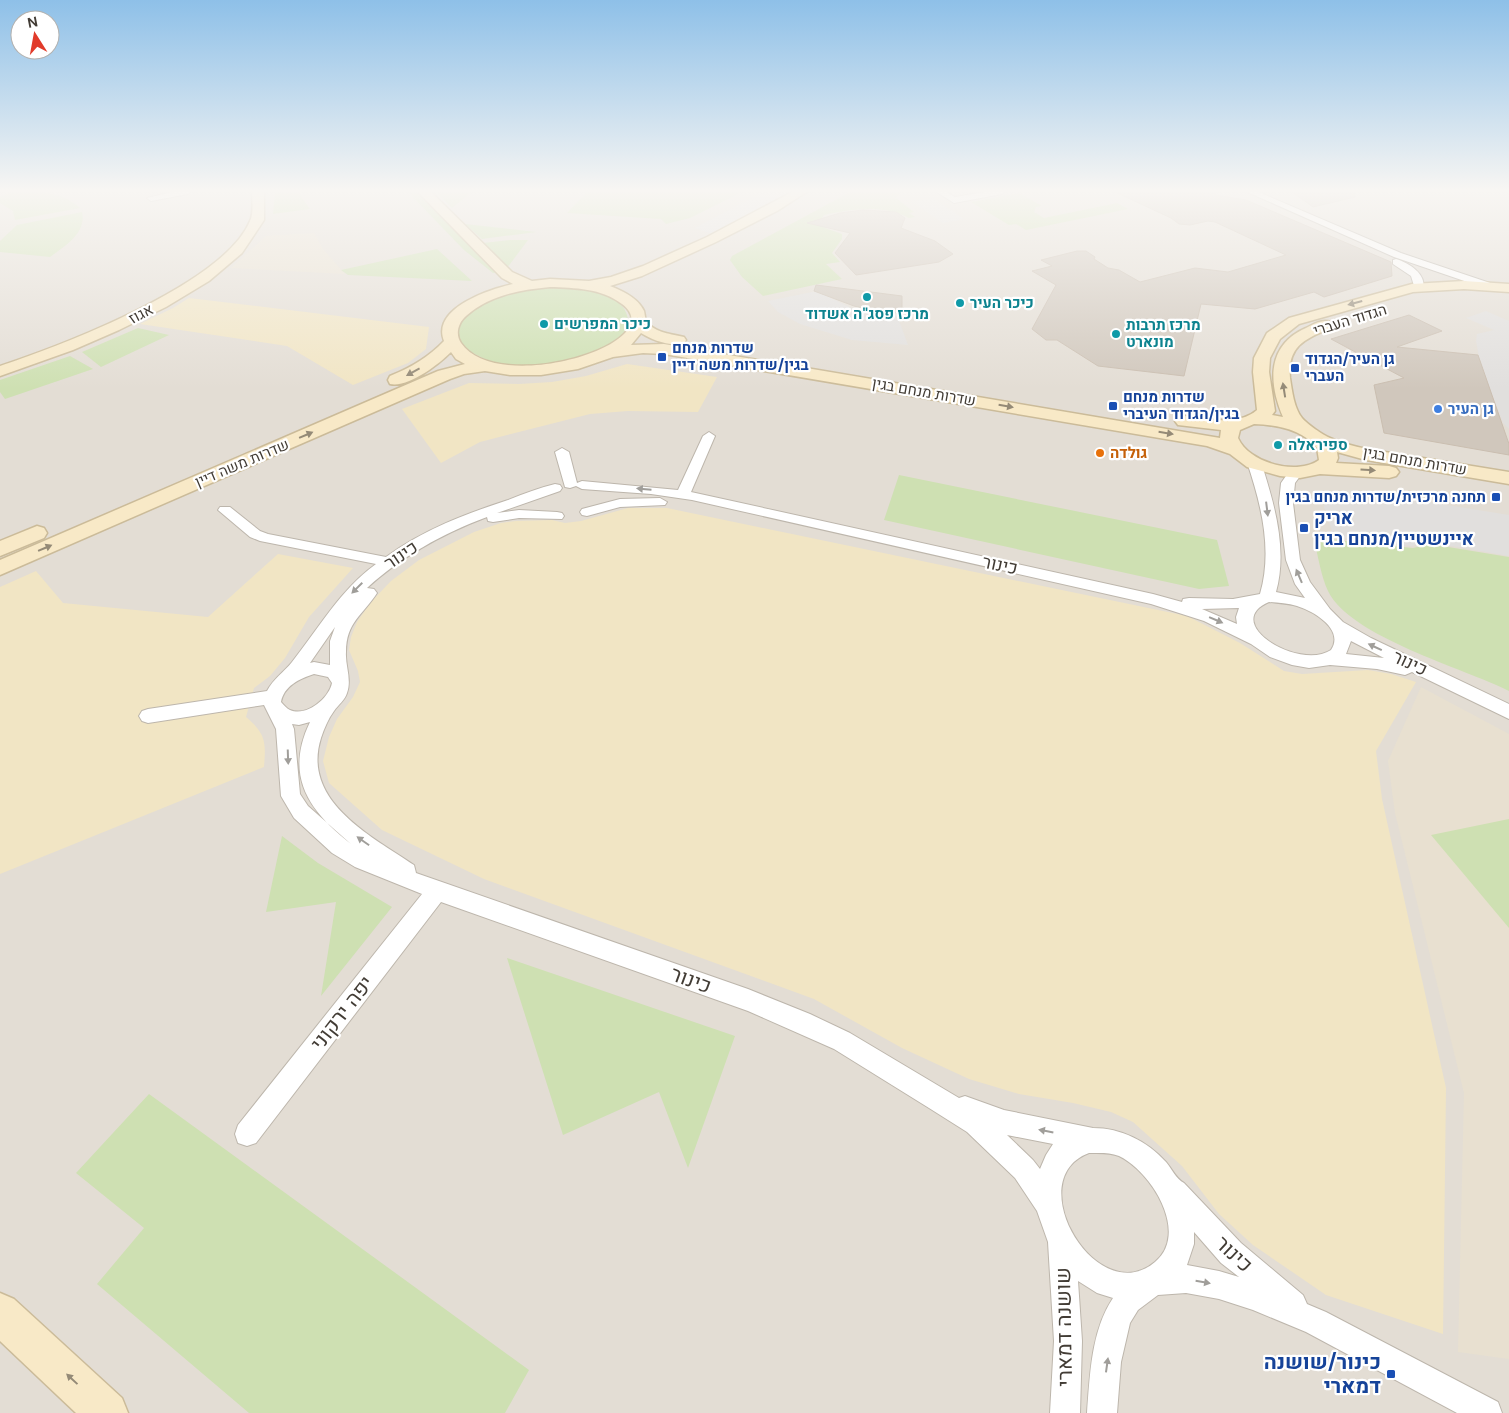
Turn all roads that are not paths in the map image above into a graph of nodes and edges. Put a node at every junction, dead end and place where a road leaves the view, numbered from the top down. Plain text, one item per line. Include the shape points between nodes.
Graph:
1 (230, 257) edge
2 (489, 257) edge
3 (673, 257) edge
4 (700, 257) edge
5 (1385, 257) edge
6 (1408, 257) edge
7 (479, 266) dead end
8 (1444, 272) junction
9 (1418, 282) junction
10 (531, 285) junction
11 (586, 285) junction
12 (1489, 286) junction
13 (1509, 288) edge
14 (493, 294) junction
15 (639, 294) junction
16 (1509, 297) edge
17 (639, 323) junction
18 (451, 343) junction
19 (612, 352) junction
20 (487, 366) junction
21 (0, 371) edge
22 (1257, 419) junction
23 (1234, 425) junction
24 (709, 436) dead end
25 (1314, 436) junction
26 (1235, 450) junction
27 (562, 452) dead end
28 (1254, 462) junction
29 (1320, 468) junction
30 (1296, 472) junction
31 (1509, 478) edge
32 (576, 484) junction
33 (555, 488) junction
34 (1509, 489) edge
35 (683, 494) junction
36 (225, 510) dead end
37 (587, 512) junction
38 (557, 516) junction
39 (846, 531) junction
40 (0, 549) edge
41 (389, 562) junction
42 (0, 568) edge
43 (1153, 599) junction
44 (1261, 599) junction
45 (1332, 620) junction
46 (1255, 639) junction
47 (1330, 659) junction
48 (340, 677) junction
49 (288, 678) junction
50 (1482, 698) junction
51 (274, 704) junction
52 (326, 709) junction
53 (1509, 712) edge
54 (148, 716) dead end
55 (434, 890) junction
56 (938, 1099) junction
57 (247, 1134) dead end
58 (1094, 1140) junction
59 (1162, 1176) junction
60 (1049, 1205) junction
61 (1061, 1242) junction
62 (1151, 1283) junction
63 (0, 1313) edge
64 (1316, 1322) junction
65 (107, 1413) edge
66 (1065, 1413) edge
67 (1102, 1413) edge
68 (1487, 1413) edge

1 - 21 main road, אגוז via 206,276 128,321 65,349
2 - 10 main road via 507,275
3 - 11 main road via 612,282
4 - 15 main road via 664,274
5 - 9 street via 1411,270
6 - 8 street
7 - 14 main road via 496,285
8 - 9 street via 1446,276 1439,279
8 - 12 street
9 - 12 main road, הגדוד העברי
9 -> 22 main road, הגדוד העברי via 1399,291 1309,316 1278,332 1262,358 1266,411
10 - 11 main road
10 - 14 main road
11 - 15 main road via 621,296
12 - 13 main road, הגדוד העברי
14 - 18 main road via 457,316 449,334
15 - 17 main road
25 -> 16 main road, הגדוד העברי via 1296,422 1287,405 1281,366 1288,347 1304,334 1429,298
17 - 19 main road via 630,338
17 - 23 main road, שדרות מנחם בגין via 644,329 672,339 1207,424
18 - 20 main road via 464,356
18 -> 40 main road, שדרות משה דיין via 429,363 400,378
19 - 20 main road via 552,370 522,371
19 -> 26 main road, שדרות מנחם בגין via 664,349 1211,441
42 -> 20 main road, שדרות משה דיין via 444,376 462,369
22 - 23 main road, שדרות מנחם בגין
22 - 25 main road, שדרות מנחם בגין via 1282,422
23 - 26 main road via 1228,436
24 - 35 street
25 - 29 main road via 1327,448 1329,456
25 - 31 main road, שדרות מנחם בגין via 1366,454
26 - 28 main road, שדרות מנחם בגין
27 - 32 street
28 - 30 main road, שדרות מנחם בגין
28 -> 44 street via 1266,500 1274,564 1273,577
29 - 30 main road, שדרות מנחם בגין
29 -> 34 main road, שדרות מנחם בגין via 1376,470
45 -> 30 street via 1306,589 1293,560 1286,503 1288,483
32 - 33 street
35 -> 32 street, כינור
32 - 37 street via 592,488 598,498
33 - 38 street via 542,501 547,511
33 - 41 street, כינור via 460,521
35 - 39 street, כינור
36 - 41 street via 265,538
37 - 38 street via 570,517
37 - 39 street, כינור via 620,503 654,501
38 - 48 street, כינור via 519,514 495,518 451,535 400,566 367,595 344,625 336,645
39 - 43 street, כינור
41 -> 49 street, כינור via 340,607
43 - 44 street, כינור via 1219,605
43 -> 46 street, כינור via 1210,617
44 - 45 street, כינור via 1282,597 1298,600
44 - 46 street via 1247,606 1244,614 1244,623
45 - 47 street via 1344,638 1343,648
50 -> 45 street, כינור via 1365,642
46 - 47 street, כינור via 1276,654 1293,660
47 - 50 street, כינור via 1397,666
48 - 49 street via 314,668
48 - 52 street via 340,693
49 - 51 street via 277,688
50 - 53 street, כינור
51 - 52 street via 282,715 302,717
51 - 54 street
51 -> 55 street, כינור via 285,729 291,796 301,812 339,847 362,862
55 -> 52 street, כינור via 354,835 331,814 319,797 308,770 309,752
55 - 56 street, כינור via 785,1015 842,1041
55 - 57 street, יפה ירקוני
58 -> 56 street, כינור via 1004,1122
56 - 60 street, כינור via 976,1123 1002,1146 1024,1169
58 - 59 street via 1122,1144 1143,1157
58 - 60 street via 1080,1142 1063,1152 1052,1168 1047,1191
59 - 62 street via 1174,1199 1181,1225 1180,1249 1165,1274
59 - 64 street, כינור via 1231,1253
60 - 61 street
61 - 62 street via 1078,1264 1101,1280 1125,1287
61 - 66 street, שושנה דמארי via 1068,1341
62 -> 64 street, כינור via 1186,1279 1219,1285
67 -> 62 street, שושנה דמארי via 1114,1328 1120,1312 1131,1297
65 -> 63 main road
64 - 68 street, כינור

